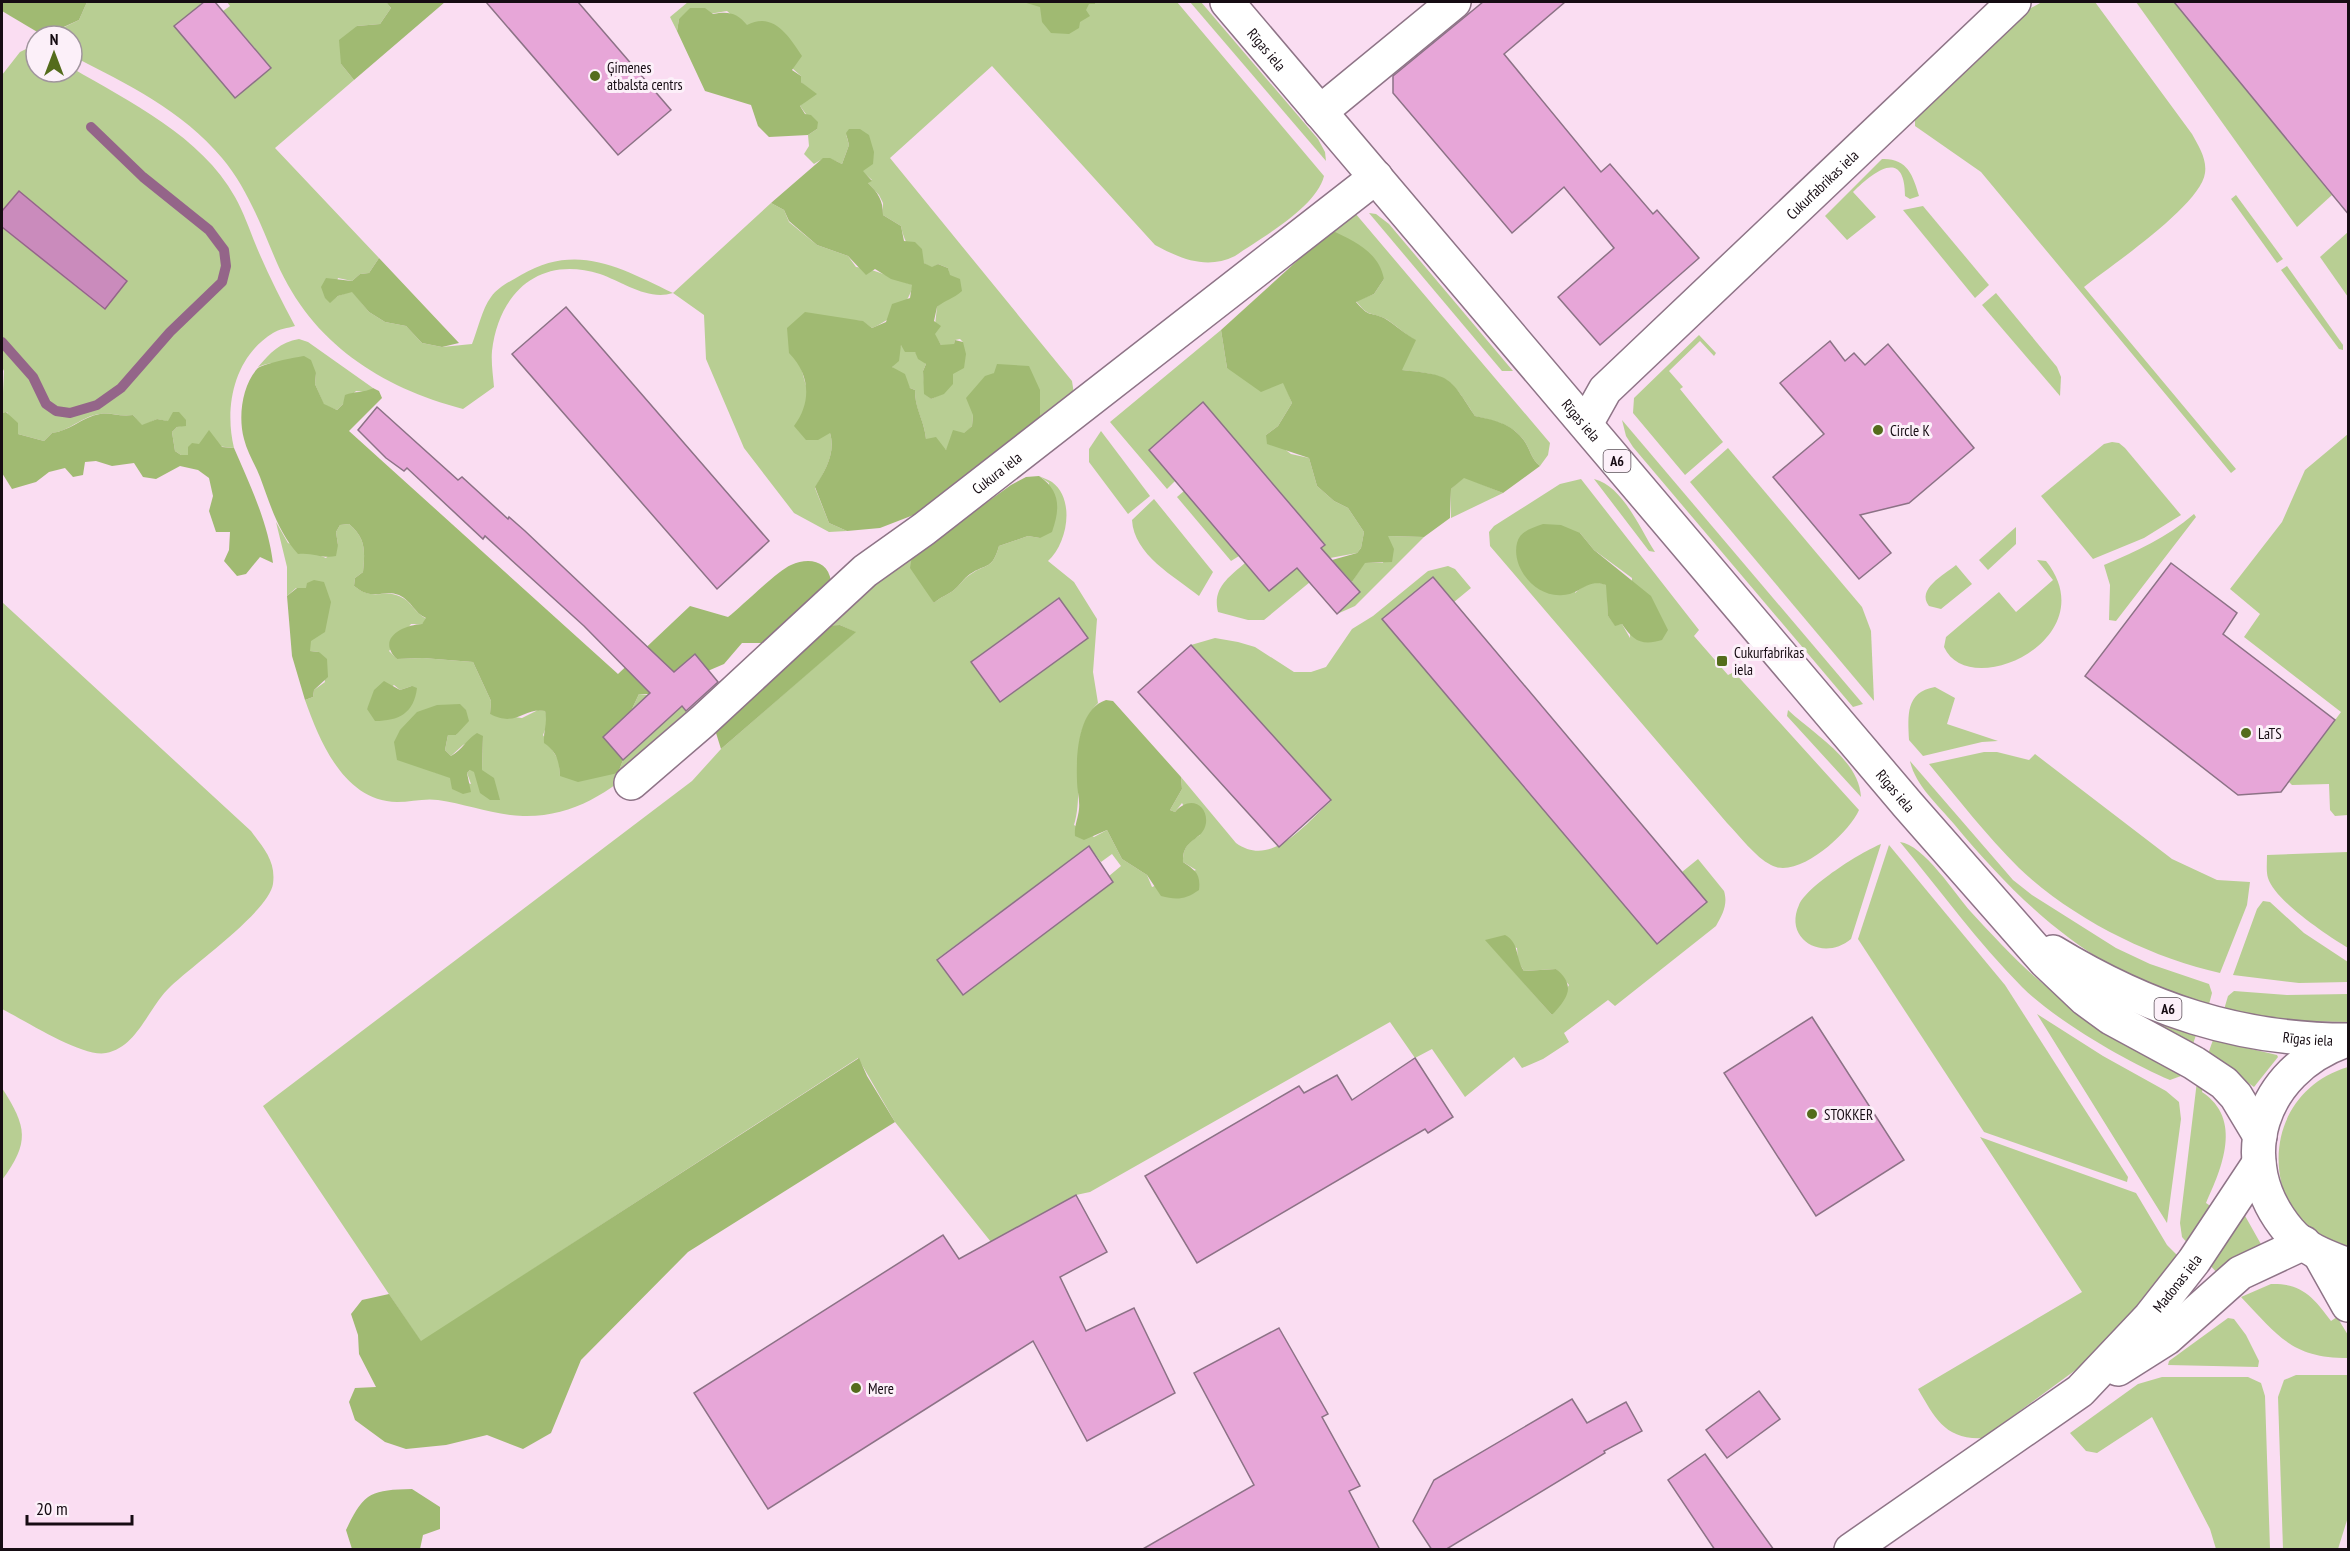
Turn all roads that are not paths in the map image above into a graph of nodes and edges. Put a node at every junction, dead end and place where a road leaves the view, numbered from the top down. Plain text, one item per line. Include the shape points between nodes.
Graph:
1 (1227, 2) edge
2 (1454, 2) edge
3 (2014, 2) edge
4 (1320, 112) junction
5 (1376, 177) junction
6 (1586, 424) junction
7 (631, 783) dead end
8 (2009, 918) junction
9 (2348, 1040) edge
10 (2259, 1149) junction
11 (2324, 1254) edge
12 (2349, 1305) edge
13 (2080, 1390) junction
14 (1851, 1550) edge

1 - 4 main road, Rīgas iela / A6
2 - 4 main road
3 - 6 main road, Cukurfabrikas iela via 1605,390
4 - 5 main road, Rīgas iela / A6
5 - 6 main road, Rīgas iela / A6
5 - 7 main road, Cukura iela via 865,571
6 - 8 main road, Rīgas iela / A6 via 1908,805
8 - 9 main road, Rīgas iela / A6 via 2072,964 2181,1014 2263,1035
8 - 10 main road, Rīgas iela / A6 via 2046,962 2085,999 2140,1036 2224,1083 2236,1095
9 - 10 main road, A6 via 2322,1049 2280,1085 2267,1109
10 - 11 main road, A6 via 2269,1200 2290,1232
10 - 13 main road, Madonas iela via 2194,1260 2128,1343
11 - 12 main road
11 - 13 main road, Madonas iela via 2240,1273 2167,1338
13 - 14 main road, Madonas iela

